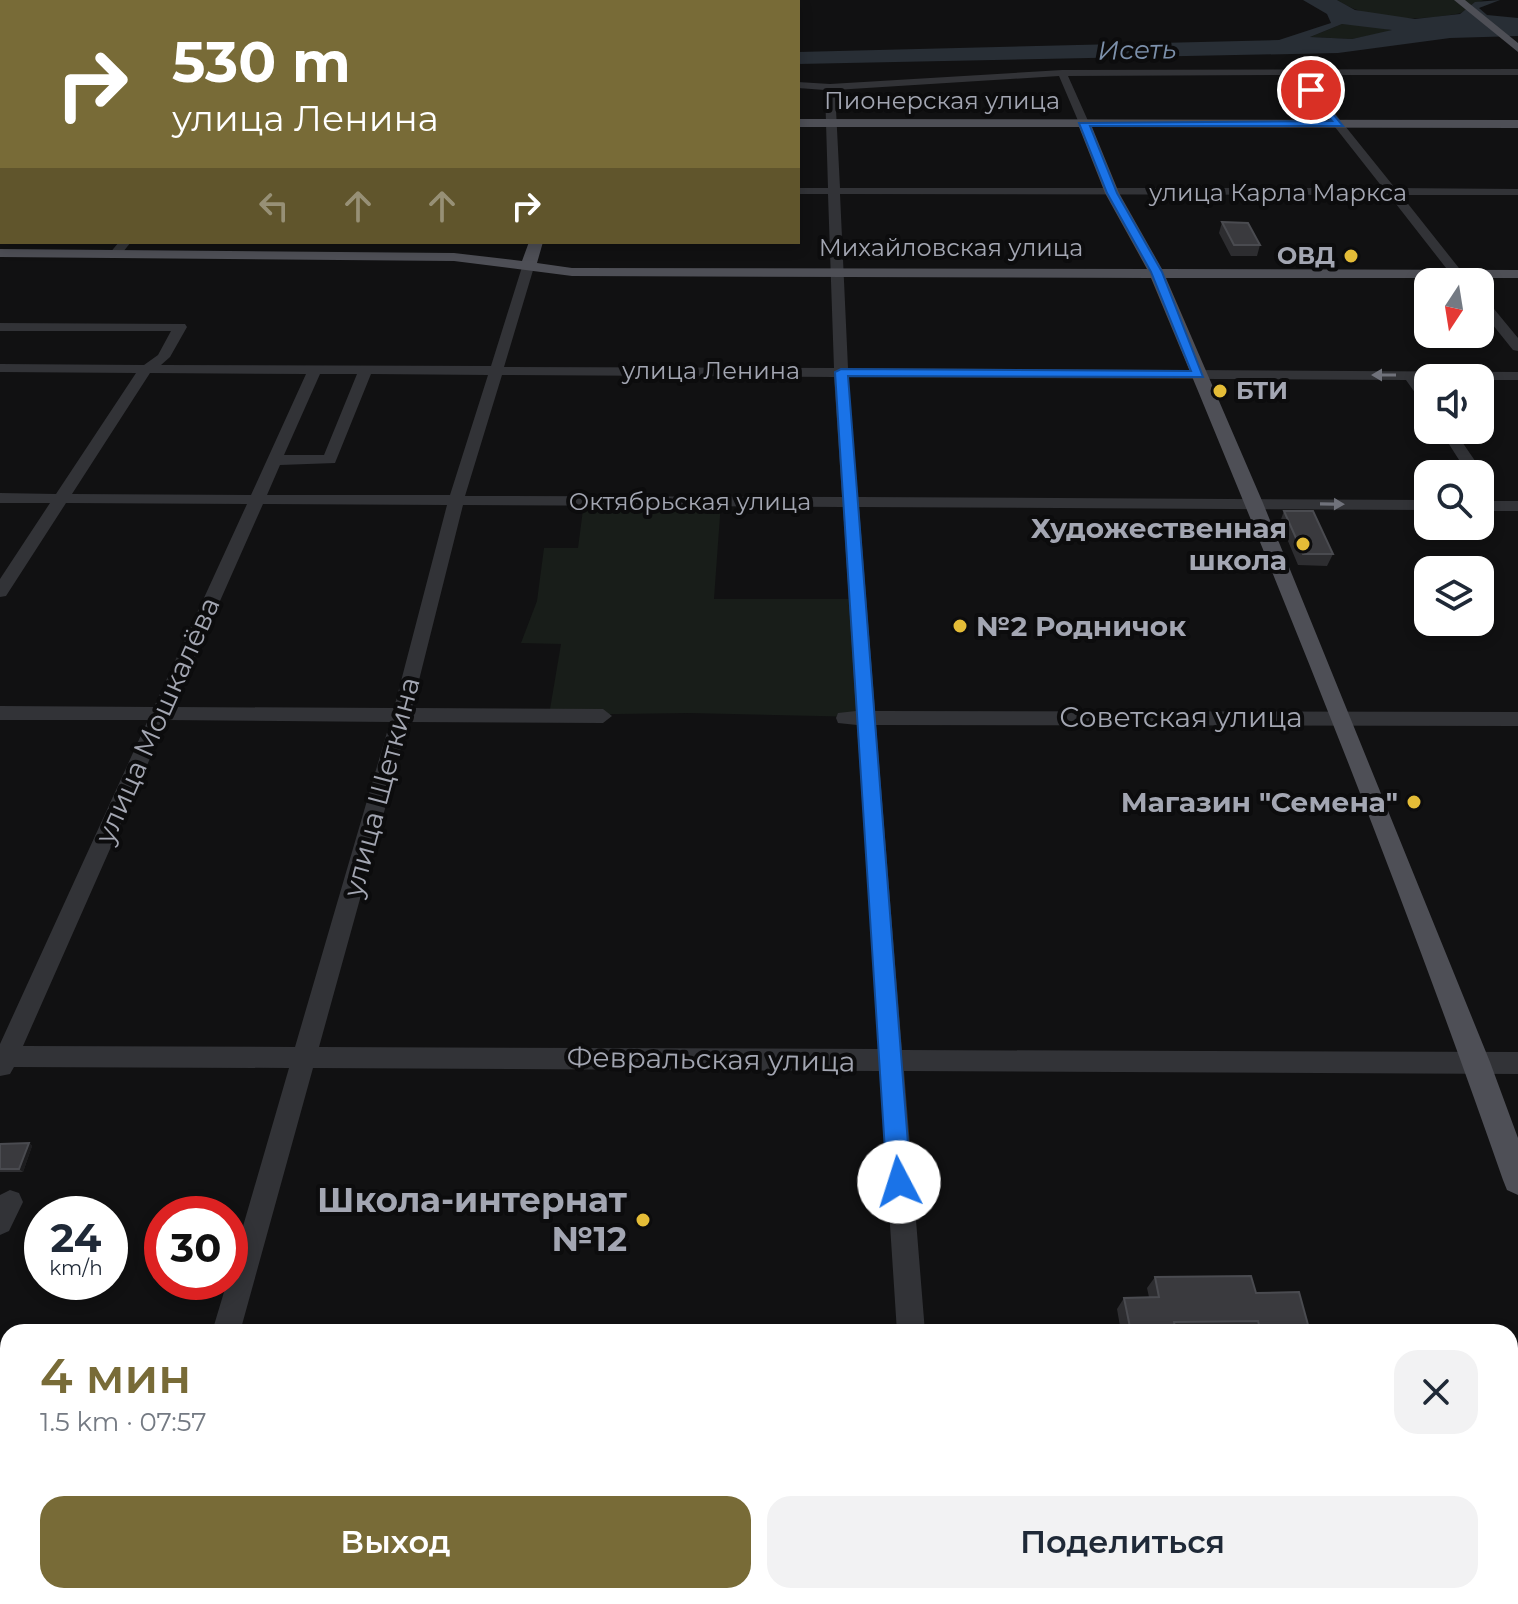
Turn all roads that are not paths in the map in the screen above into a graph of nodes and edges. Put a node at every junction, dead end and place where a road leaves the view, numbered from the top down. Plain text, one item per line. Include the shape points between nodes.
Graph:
1 (1459, 0) edge
2 (1518, 49) edge
3 (1518, 72) edge
4 (1062, 73) junction
5 (1297, 73) junction
6 (800, 85) edge
7 (830, 87) junction
8 (800, 123) edge
9 (831, 123) junction
10 (1084, 123) junction
11 (1339, 124) junction
12 (1518, 124) edge
13 (800, 191) edge
14 (834, 191) junction
15 (1518, 192) edge
16 (1112, 193) junction
17 (1394, 193) junction
18 (535, 244) edge
19 (120, 248) edge
20 (0, 253) edge
21 (528, 267) junction
22 (1453, 268) edge
23 (835, 272) junction
24 (1156, 272) junction
25 (1518, 274) edge
26 (1494, 276) edge
27 (1414, 277) edge
28 (1494, 318) edge
29 (0, 327) edge
30 (1518, 347) edge
31 (0, 368) edge
32 (145, 370) junction
33 (315, 370) junction
34 (366, 370) junction
35 (495, 370) junction
36 (841, 372) junction
37 (1199, 374) junction
38 (1411, 376) junction
39 (1518, 376) edge
40 (1414, 380) edge
41 (273, 460) junction
42 (60, 497) junction
43 (0, 498) edge
44 (254, 500) junction
45 (456, 501) junction
46 (1494, 501) edge
47 (850, 503) junction
48 (1254, 503) junction
49 (1414, 505) edge
50 (1497, 506) joint
51 (1518, 506) edge
52 (0, 592) edge
53 (0, 713) edge
54 (161, 713) junction
55 (401, 716) junction
56 (603, 716) dead end
57 (854, 717) junction
58 (1338, 717) junction
59 (1518, 719) edge
60 (306, 1056) junction
61 (2, 1060) edge
62 (889, 1061) junction
63 (1476, 1062) junction
64 (1518, 1063) edge
65 (1518, 1180) edge
66 (228, 1324) edge
67 (910, 1324) edge

1 - 2 main road
3 - 5 street
4 - 5 street
4 - 7 street
4 - 10 street
5 - 11 street
6 - 7 street
7 - 9 street
8 - 9 main road, Пионерская улица
9 - 10 main road, Пионерская улица
9 - 14 street
10 - 11 main road, Пионерская улица
10 - 16 main road
11 - 12 main road, Пионерская улица
11 - 17 street
13 - 14 street, улица Карла Маркса
14 - 16 street, улица Карла Маркса
14 - 23 street
15 - 17 street, улица Карла Маркса
16 - 17 street, улица Карла Маркса
16 - 24 main road
17 - 22 street
18 - 21 main road, улица Щеткина
19 - 20 main road, Михайловская улица
19 - 21 main road, Михайловская улица via 433,257
21 - 23 main road, Михайловская улица via 572,272
21 - 35 street, улица Щеткина
23 - 24 main road, Михайловская улица
23 - 36 street
24 - 27 main road, Михайловская улица
24 - 37 main road
25 - 26 main road, Михайловская улица
28 - 30 street
29 - 32 street via 180,327 163,357
31 - 32 street, улица Ленина
32 - 33 street, улица Ленина
32 - 42 street
33 - 34 street, улица Ленина
33 - 41 street, улица Мошкалёва
34 - 35 street, улица Ленина
34 - 41 street via 330,460
35 - 36 street, улица Ленина
35 - 45 street, улица Щеткина
36 - 37 street, улица Ленина
36 - 47 street
38 -> 37 street, улица Ленина
37 - 48 main road
38 - 39 street, улица Ленина
38 - 40 street
41 - 44 street, улица Мошкалёва
42 - 43 street, Октябрьская улица
42 - 44 street, Октябрьская улица
42 - 52 street
44 - 45 street, Октябрьская улица
44 - 54 street, улица Мошкалёва
45 - 47 street, Октябрьская улица
45 - 55 street, улица Щеткина
46 - 50 street
47 - 48 street, Октябрьская улица
47 - 57 street
48 -> 49 street, Октябрьская улица
48 - 58 main road
50 - 51 street
53 - 54 street
54 - 55 street
54 - 61 street, улица Мошкалёва
55 - 56 street
55 - 60 street, улица Щеткина
57 - 58 street, Советская улица
57 - 62 street
58 - 59 street, Советская улица
58 - 63 main road
60 - 61 street, Февральская улица
60 - 62 street, Февральская улица
60 - 66 street, улица Щеткина
62 - 63 street, Февральская улица
62 - 67 street
63 - 64 street, Февральская улица
63 - 65 main road

